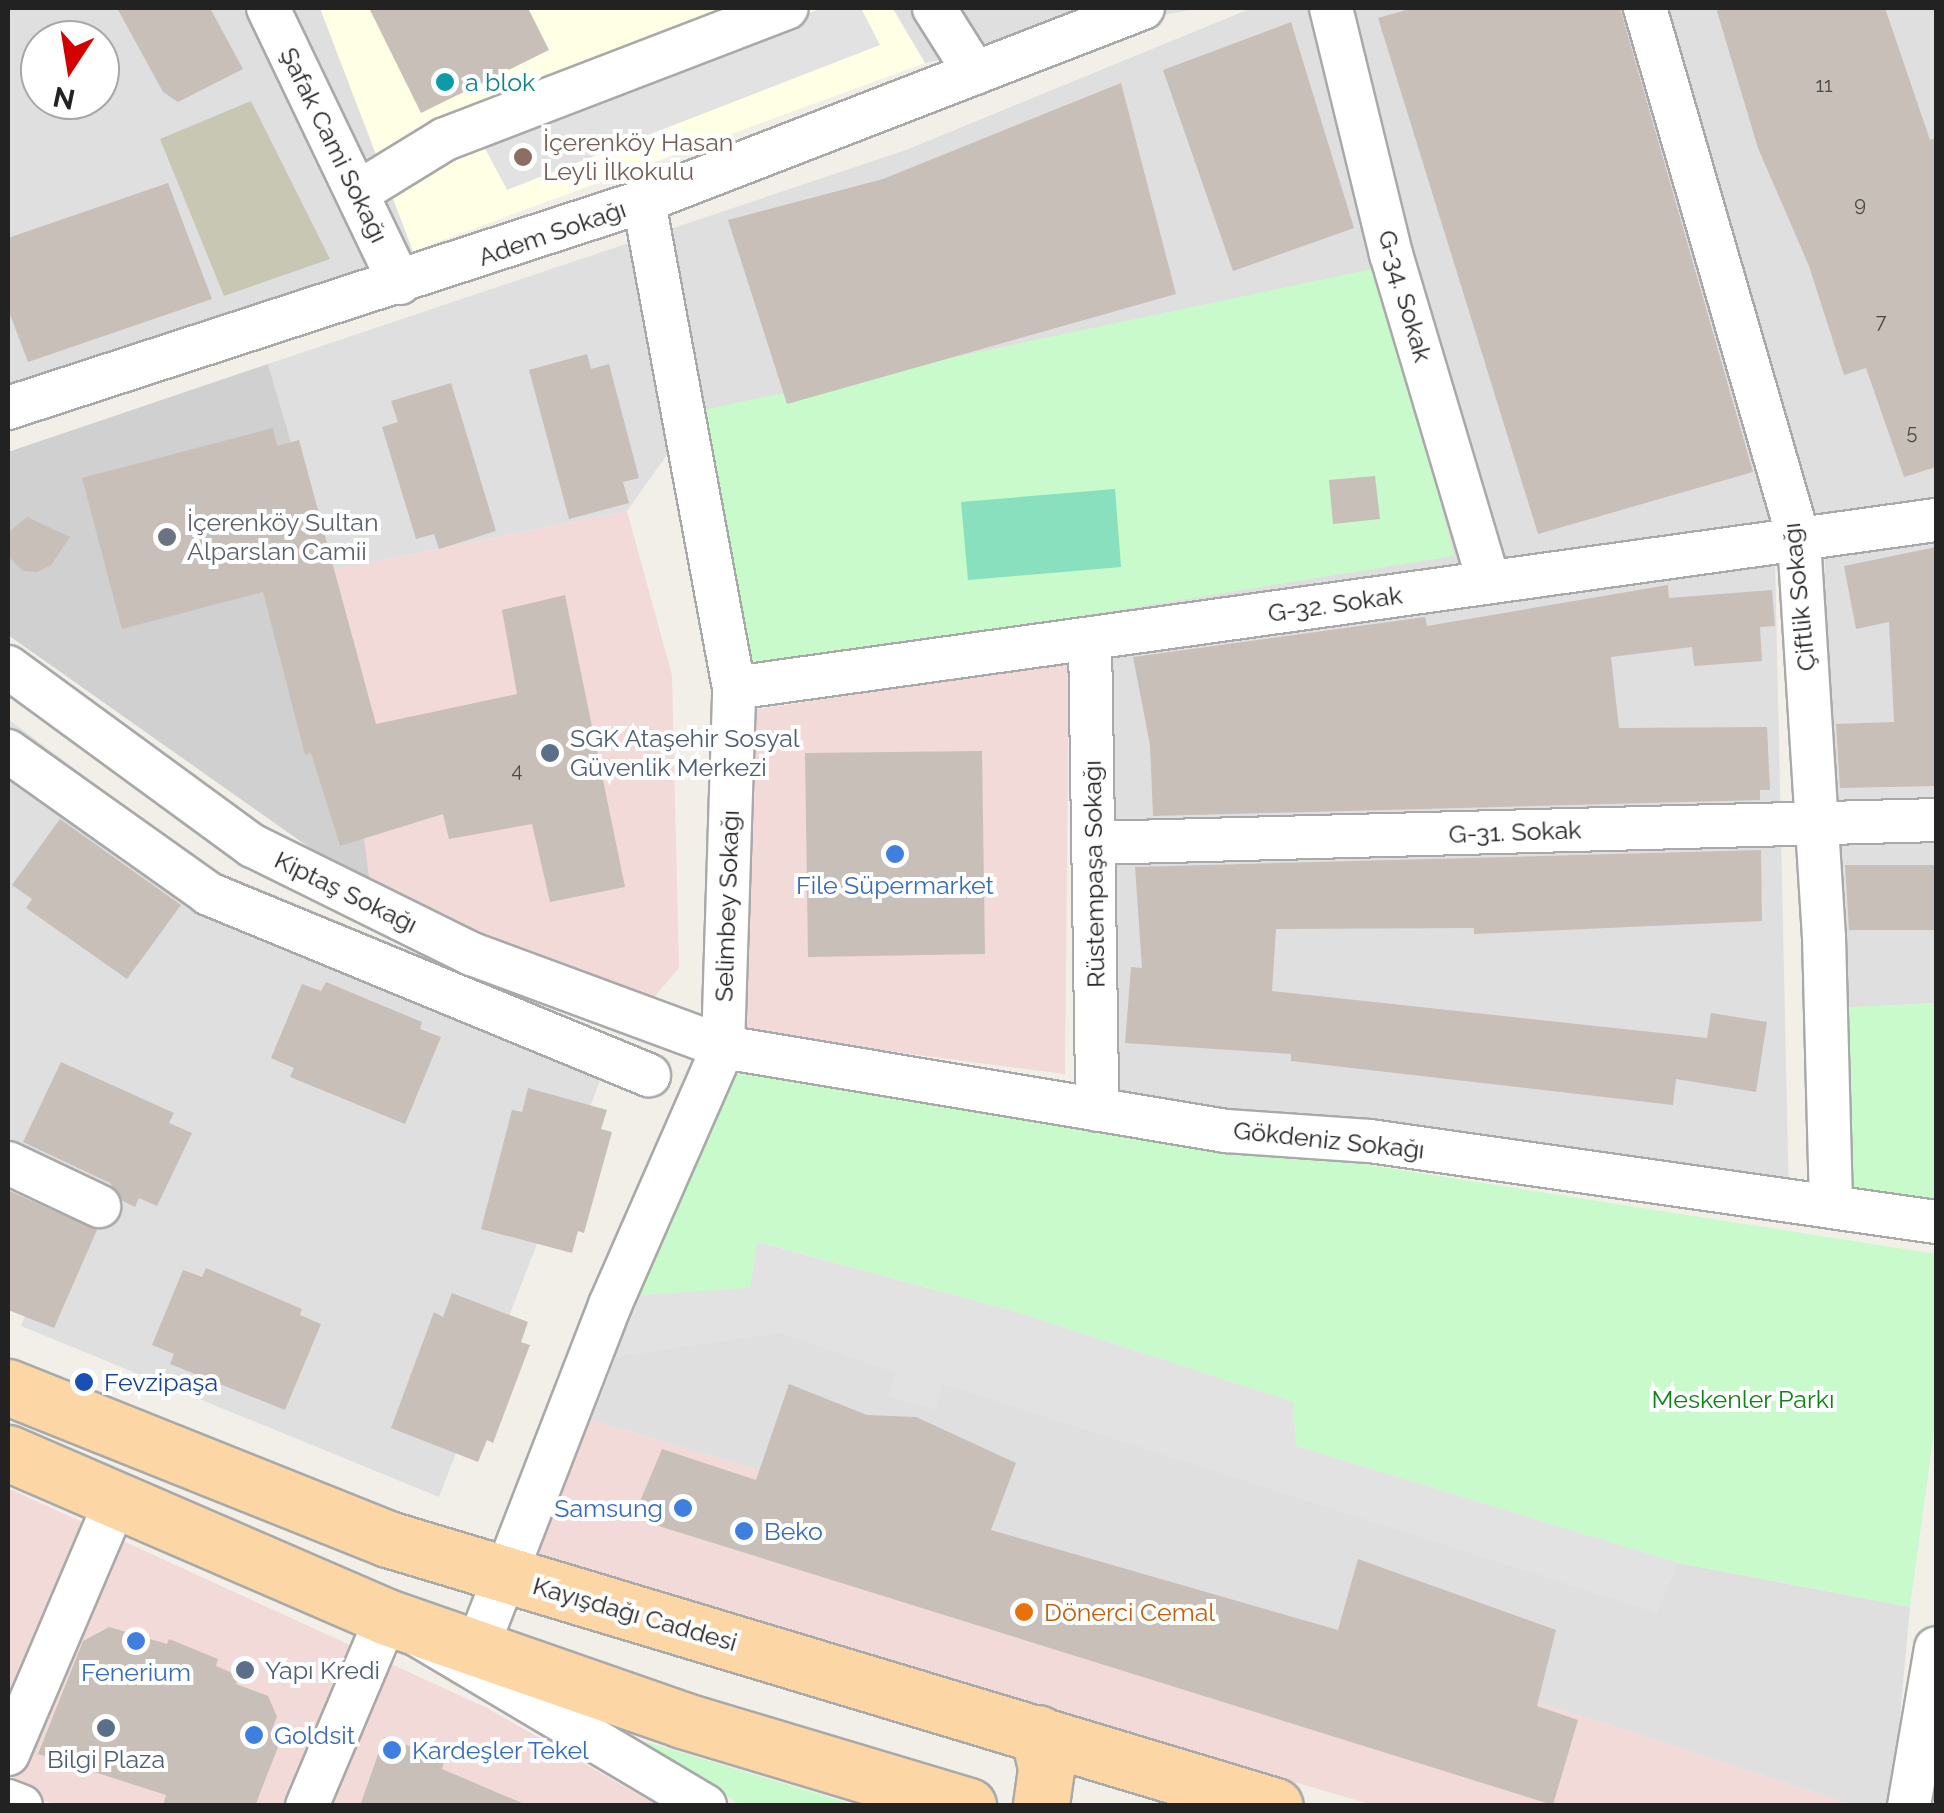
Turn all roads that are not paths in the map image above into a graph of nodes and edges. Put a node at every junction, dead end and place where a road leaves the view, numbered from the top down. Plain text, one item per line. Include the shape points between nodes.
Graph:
1 (268, 8) edge
2 (787, 8) edge
3 (934, 8) edge
4 (1143, 8) edge
5 (1330, 8) edge
6 (1645, 8) edge
7 (974, 73) junction
8 (357, 193) junction
9 (644, 201) junction
10 (400, 283) junction
11 (8, 408) edge
12 (1936, 520) edge
13 (1799, 540) junction
14 (1489, 582) junction
15 (1090, 638) junction
16 (8, 667) edge
17 (734, 688) junction
18 (8, 750) edge
19 (1936, 820) edge
20 (1816, 824) junction
21 (1094, 843) junction
22 (253, 846) junction
23 (210, 894) junction
24 (723, 1046) junction
25 (649, 1075) dead end
26 (1097, 1110) junction
27 (8, 1163) edge
28 (99, 1206) dead end
29 (1830, 1207) junction
30 (1936, 1222) edge
31 (8, 1387) edge
32 (8, 1452) edge
33 (118, 1496) junction
34 (500, 1575) junction
35 (387, 1617) junction
36 (476, 1648) junction
37 (1936, 1648) edge
38 (1038, 1732) junction
39 (8, 1754) edge
40 (8, 1800) edge
41 (22, 1806) edge
42 (307, 1806) edge
43 (705, 1806) edge
44 (968, 1806) edge
45 (1041, 1806) edge
46 (1275, 1806) edge
47 (1909, 1806) edge

1 - 8 street, Şafak Cami Sokağı
2 - 8 street via 444,140
3 - 7 street
4 - 7 street, Adem Sokağı
5 - 14 street, G-34. Sokak via 1391,254
6 - 13 street, Çiftlik Sokağı
7 - 9 street, Adem Sokağı
8 - 10 street, Şafak Cami Sokağı
9 - 10 street, Adem Sokağı
9 - 17 street, Selimbey Sokağı
10 - 11 street, Adem Sokağı
12 - 13 street, G-32. Sokak
13 - 14 street, G-32. Sokak
13 - 20 street, Çiftlik Sokağı
14 - 15 street, G-32. Sokak
15 - 17 street, G-32. Sokak
15 - 21 street, Rüstempaşa Sokağı
16 - 22 street, Kiptaş Sokağı
17 - 24 street, Selimbey Sokağı
18 - 23 street
19 - 20 street, G-31. Sokak
20 - 21 street, G-31. Sokak
20 - 29 street, Çiftlik Sokağı
21 - 26 street, Rüstempaşa Sokağı
22 - 23 street
22 - 24 street, Kiptaş Sokağı via 472,954
23 - 25 street
24 - 26 street, Gökdeniz Sokağı
24 - 34 street, Selimbey Sokağı
26 - 29 street, Gökdeniz Sokağı
27 - 28 street
29 - 30 street, Gökdeniz Sokağı
31 - 34 main road, Kayışdağı Caddesi via 388,1539
32 - 33 main road
33 - 35 main road
33 - 39 street
34 - 36 street, Selimbey Sokağı
34 - 38 main road, Kayışdağı Caddesi
35 - 36 main road
35 - 42 street
35 - 43 street
36 - 44 main road via 682,1720
37 - 47 street
38 - 45 main road via 1046,1769
38 - 46 main road, Kayışdağı Caddesi
40 - 41 street

